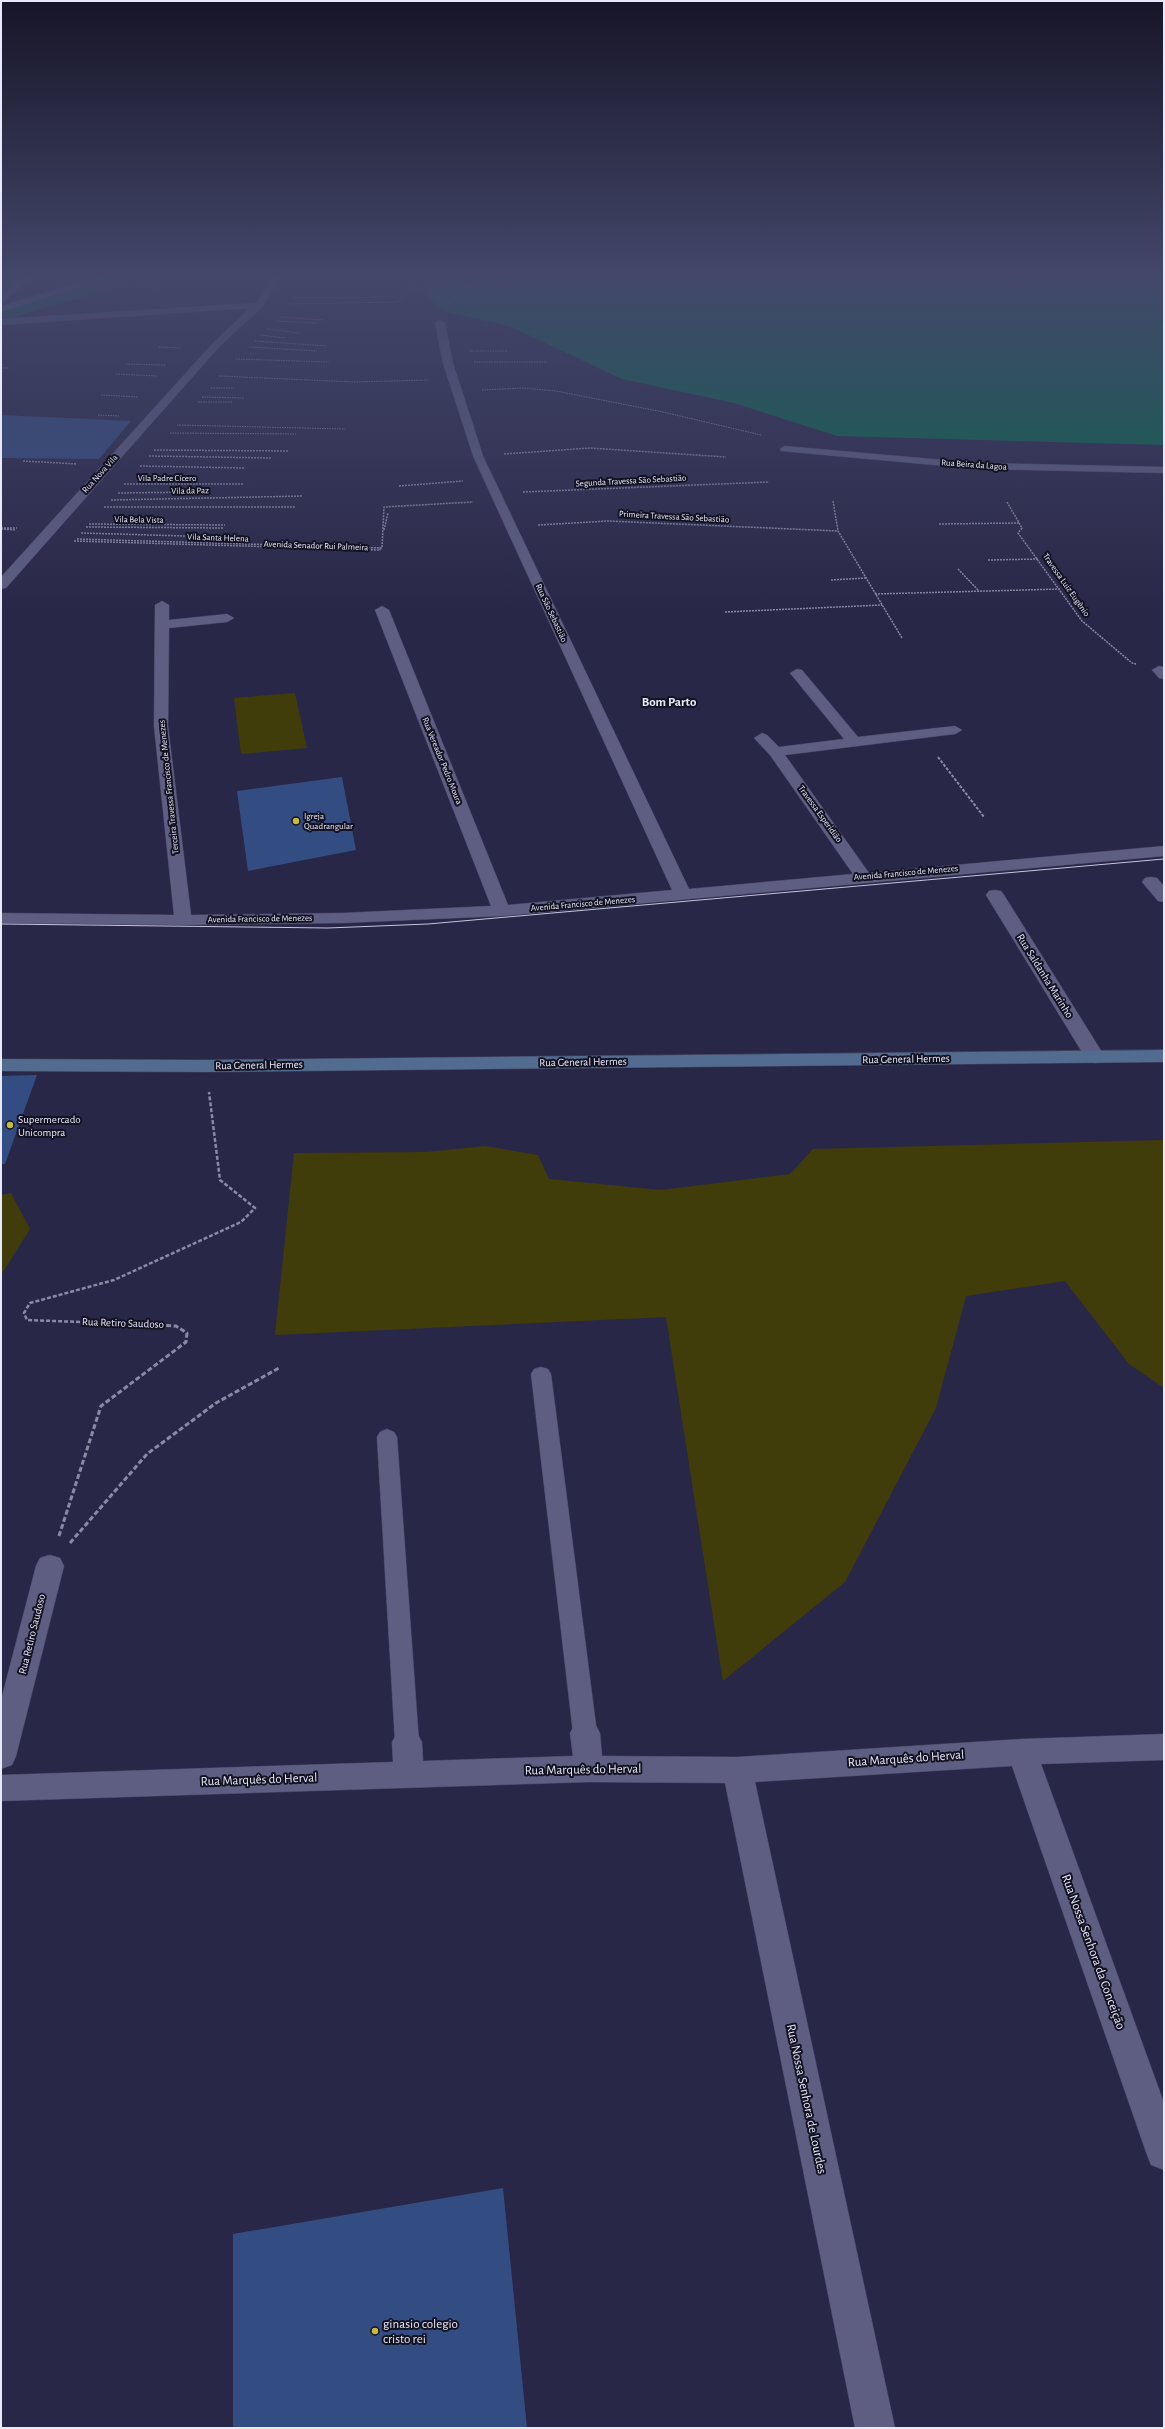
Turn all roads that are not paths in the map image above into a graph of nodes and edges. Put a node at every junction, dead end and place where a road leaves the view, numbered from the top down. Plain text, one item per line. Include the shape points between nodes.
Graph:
1 (178, 387) edge
2 (456, 387) edge
3 (785, 449) dead end
4 (1164, 470) edge
5 (1, 585) edge
6 (162, 605) dead end
7 (382, 610) dead end
8 (227, 618) dead end
9 (161, 625) junction
10 (797, 673) dead end
11 (955, 730) dead end
12 (762, 738) dead end
13 (854, 743) junction
14 (775, 752) junction
15 (1164, 851) edge
16 (864, 877) junction
17 (1152, 882) dead end
18 (683, 895) junction
19 (995, 895) dead end
20 (1164, 897) edge
21 (502, 911) junction
22 (1, 918) edge
23 (183, 920) junction
24 (1164, 1056) edge
25 (1095, 1057) junction
26 (1, 1065) edge
27 (541, 1374) dead end
28 (387, 1437) dead end
29 (50, 1566) road end
30 (584, 1733) joint
31 (407, 1742) joint
32 (1164, 1747) edge
33 (1022, 1752) junction
34 (1, 1756) edge
35 (590, 1769) junction
36 (737, 1770) junction
37 (408, 1775) junction
38 (1, 1788) edge
39 (1164, 2152) edge
40 (875, 2428) edge

1 - 5 street, Rua Nova Vila
2 - 18 street, Rua São Sebastião via 478,456 494,493
3 - 4 street, Rua Beira da Lagoa via 978,466
6 - 9 street, Terceira Travessa Francisco de Menezes
7 - 21 street, Rua Vereador Pedro Moura
8 - 9 street
9 - 23 street, Terceira Travessa Francisco de Menezes via 161,726
10 - 13 street
11 - 13 street
12 - 14 street, Travessa Esperidião
13 - 14 street
14 - 16 street, Travessa Esperidião
15 - 16 street, Avenida Francisco de Menezes
16 - 18 street, Avenida Francisco de Menezes
17 - 20 street
18 - 21 street, Avenida Francisco de Menezes
19 - 25 street, Rua Saldanha Marinho
21 - 23 street, Avenida Francisco de Menezes via 343,918
22 - 23 street, Avenida Francisco de Menezes
24 - 25 street, Rua General Hermes
25 - 26 street, Rua General Hermes via 205,1066
27 - 30 lane
28 - 31 lane
29 - 34 street, Rua Retiro Saudoso
30 - 35 street
31 - 37 street
32 - 33 street, Rua Marquês do Herval
33 - 36 street, Rua Marquês do Herval
33 - 39 street, Rua Nossa Senhora da Conceição
35 - 36 street, Rua Marquês do Herval
35 - 37 street, Rua Marquês do Herval
36 - 40 street, Rua Nossa Senhora de Lourdes
37 - 38 street, Rua Marquês do Herval

